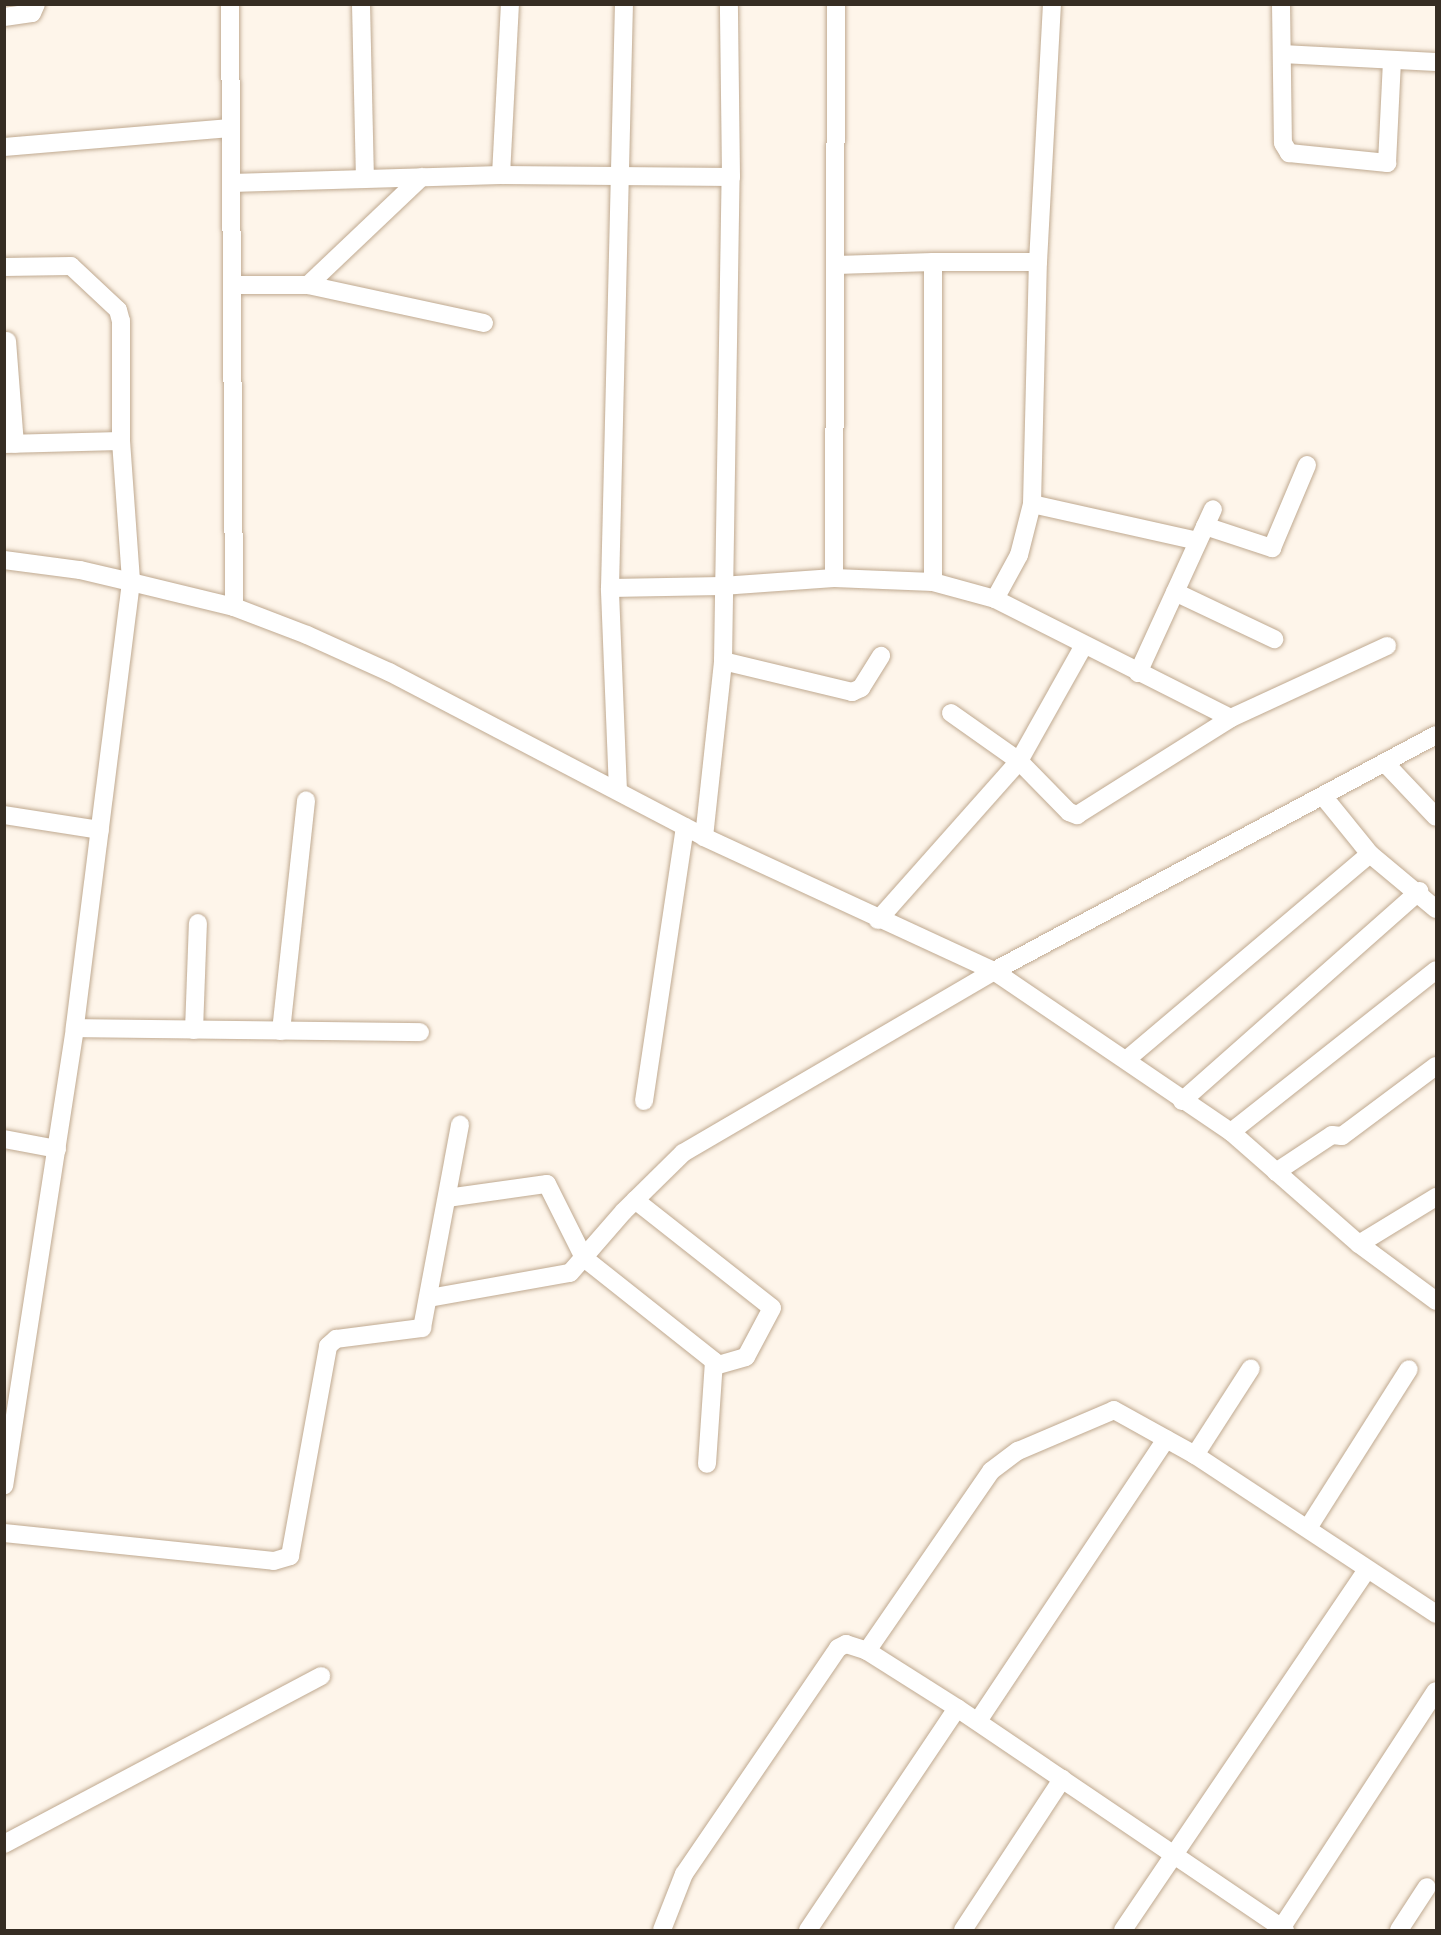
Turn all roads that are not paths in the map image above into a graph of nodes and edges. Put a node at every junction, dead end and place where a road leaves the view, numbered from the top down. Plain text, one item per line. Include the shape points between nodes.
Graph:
1 (36, 4) edge
2 (230, 4) edge
3 (361, 4) edge
4 (510, 4) edge
5 (624, 4) edge
6 (729, 4) edge
7 (836, 4) edge
8 (1052, 4) edge
9 (1281, 4) edge
10 (4, 17) edge
11 (1282, 54) junction
12 (1392, 61) junction
13 (1437, 62) edge
14 (230, 128) junction
15 (4, 147) edge
16 (501, 176) junction
17 (422, 177) junction
18 (731, 177) junction
19 (365, 178) junction
20 (622, 178) junction
21 (231, 183) junction
22 (933, 262) junction
23 (1038, 262) junction
24 (836, 265) junction
25 (4, 267) edge
26 (232, 285) junction
27 (308, 285) junction
28 (484, 323) dead end
29 (7, 341) dead end
30 (121, 441) junction
31 (10, 444) edge
32 (1307, 465) dead end
33 (1032, 504) junction
34 (1205, 526) junction
35 (4, 560) edge
36 (834, 578) junction
37 (131, 582) junction
38 (933, 582) junction
39 (722, 586) junction
40 (610, 588) junction
41 (1175, 592) junction
42 (994, 599) junction
43 (234, 607) junction
44 (1274, 639) dead end
45 (1083, 646) junction
46 (1387, 646) dead end
47 (881, 656) dead end
48 (723, 661) junction
49 (1137, 673) junction
50 (951, 713) dead end
51 (1231, 718) junction
52 (1437, 735) edge
53 (1019, 761) junction
54 (1385, 763) junction
55 (618, 791) junction
56 (1323, 796) junction
57 (306, 800) dead end
58 (4, 815) edge
59 (1437, 817) edge
60 (686, 827) junction
61 (100, 830) junction
62 (704, 837) junction
63 (1370, 854) junction
64 (1419, 891) junction
65 (1437, 909) edge
66 (878, 921) junction
67 (198, 922) dead end
68 (1437, 970) edge
69 (994, 971) junction
70 (75, 1028) junction
71 (194, 1030) junction
72 (281, 1031) junction
73 (420, 1032) dead end
74 (1126, 1059) junction
75 (1437, 1066) edge
76 (644, 1101) dead end
77 (1182, 1101) junction
78 (460, 1125) dead end
79 (1231, 1132) junction
80 (4, 1139) edge
81 (57, 1149) junction
82 (1276, 1172) junction
83 (1437, 1197) edge
84 (447, 1198) junction
85 (635, 1200) junction
86 (1359, 1244) junction
87 (584, 1258) junction
88 (429, 1298) junction
89 (1437, 1301) edge
90 (714, 1366) junction
91 (1251, 1368) dead end
92 (1409, 1369) dead end
93 (12, 1383) edge
94 (1166, 1439) junction
95 (1195, 1455) junction
96 (707, 1464) dead end
97 (4, 1486) edge
98 (1308, 1528) junction
99 (4, 1533) edge
100 (1367, 1570) junction
101 (1437, 1614) edge
102 (867, 1651) junction
103 (321, 1676) dead end
104 (1437, 1691) edge
105 (957, 1708) junction
106 (978, 1721) junction
107 (1062, 1779) junction
108 (4, 1844) edge
109 (1174, 1853) junction
110 (1427, 1887) dead end
111 (662, 1930) edge
112 (808, 1930) edge
113 (963, 1930) edge
114 (1122, 1930) edge
115 (1282, 1930) edge
116 (1399, 1930) edge

1 - 10 street via 32,13
2 - 14 street
3 - 19 street
4 - 16 street
5 - 20 street
6 - 18 street
7 - 24 street
8 - 23 street
9 - 11 street
11 - 12 street
11 - 12 street via 1286,151 1383,165 1389,160
12 - 13 street
14 - 15 street
14 - 21 street
16 - 17 street
16 - 20 street
17 - 19 street
17 - 27 street
18 - 20 street
18 - 39 street
19 - 21 street
20 - 40 street
21 - 26 street
22 - 23 street
22 - 24 street
22 - 38 street
23 - 33 street
24 - 36 street
25 - 30 street via 71,266 118,310
26 - 27 street
26 - 43 street
27 - 28 street
29 - 31 street
30 - 31 street
30 - 37 street
32 - 34 street via 1272,548
33 - 34 street
33 - 42 street via 1019,555
34 - 41 street
35 - 37 street via 80,570
36 - 38 street
36 - 39 street
37 - 43 street
37 - 61 street
38 - 42 street
39 - 40 street
39 - 48 street
40 - 55 street
41 - 44 street
41 - 49 street
42 - 45 street
43 - 55 street via 388,672
45 - 49 street
45 - 53 street
46 - 51 street
47 - 48 street via 861,688 852,692
48 - 62 street
49 - 51 street
50 - 53 street
51 - 53 street via 1077,815 1069,812
52 - 54 street
53 - 66 street
54 - 56 street
54 - 59 street
55 - 60 street
56 - 63 street
56 - 69 street
57 - 72 street
58 - 61 street
60 - 62 street
60 - 76 street
61 - 70 street
62 - 66 street
63 - 64 street
63 - 74 street
64 - 65 street
64 - 77 street
66 - 69 street
67 - 71 street
68 - 79 street
69 - 74 street
69 - 85 street via 683,1153
70 - 71 street
70 - 81 street
71 - 72 street
72 - 73 street
74 - 77 street
75 - 82 street via 1342,1136 1332,1135
77 - 79 street
78 - 84 street
79 - 82 street
80 - 81 street
81 - 93 street
82 - 86 street
83 - 86 street
84 - 87 street via 544,1182
84 - 88 street
85 - 87 street
85 - 90 street via 772,1308 746,1357
86 - 89 street
87 - 88 street via 570,1273
87 - 90 street via 710,1357
88 - 99 street via 420,1329 329,1342 293,1552 283,1560
90 - 96 street
91 - 95 street
92 - 98 street
93 - 97 street
94 - 95 street
94 - 102 street via 1120,1412 1106,1411 1008,1457 982,1482
94 - 106 street
95 - 98 street
98 - 100 street
100 - 101 street
100 - 109 street
102 - 105 street
102 - 111 street via 846,1644 838,1648 684,1874
103 - 108 street
104 - 115 street
105 - 106 street
105 - 112 street
106 - 107 street
107 - 109 street
107 - 113 street
109 - 114 street
109 - 115 street
110 - 116 street

